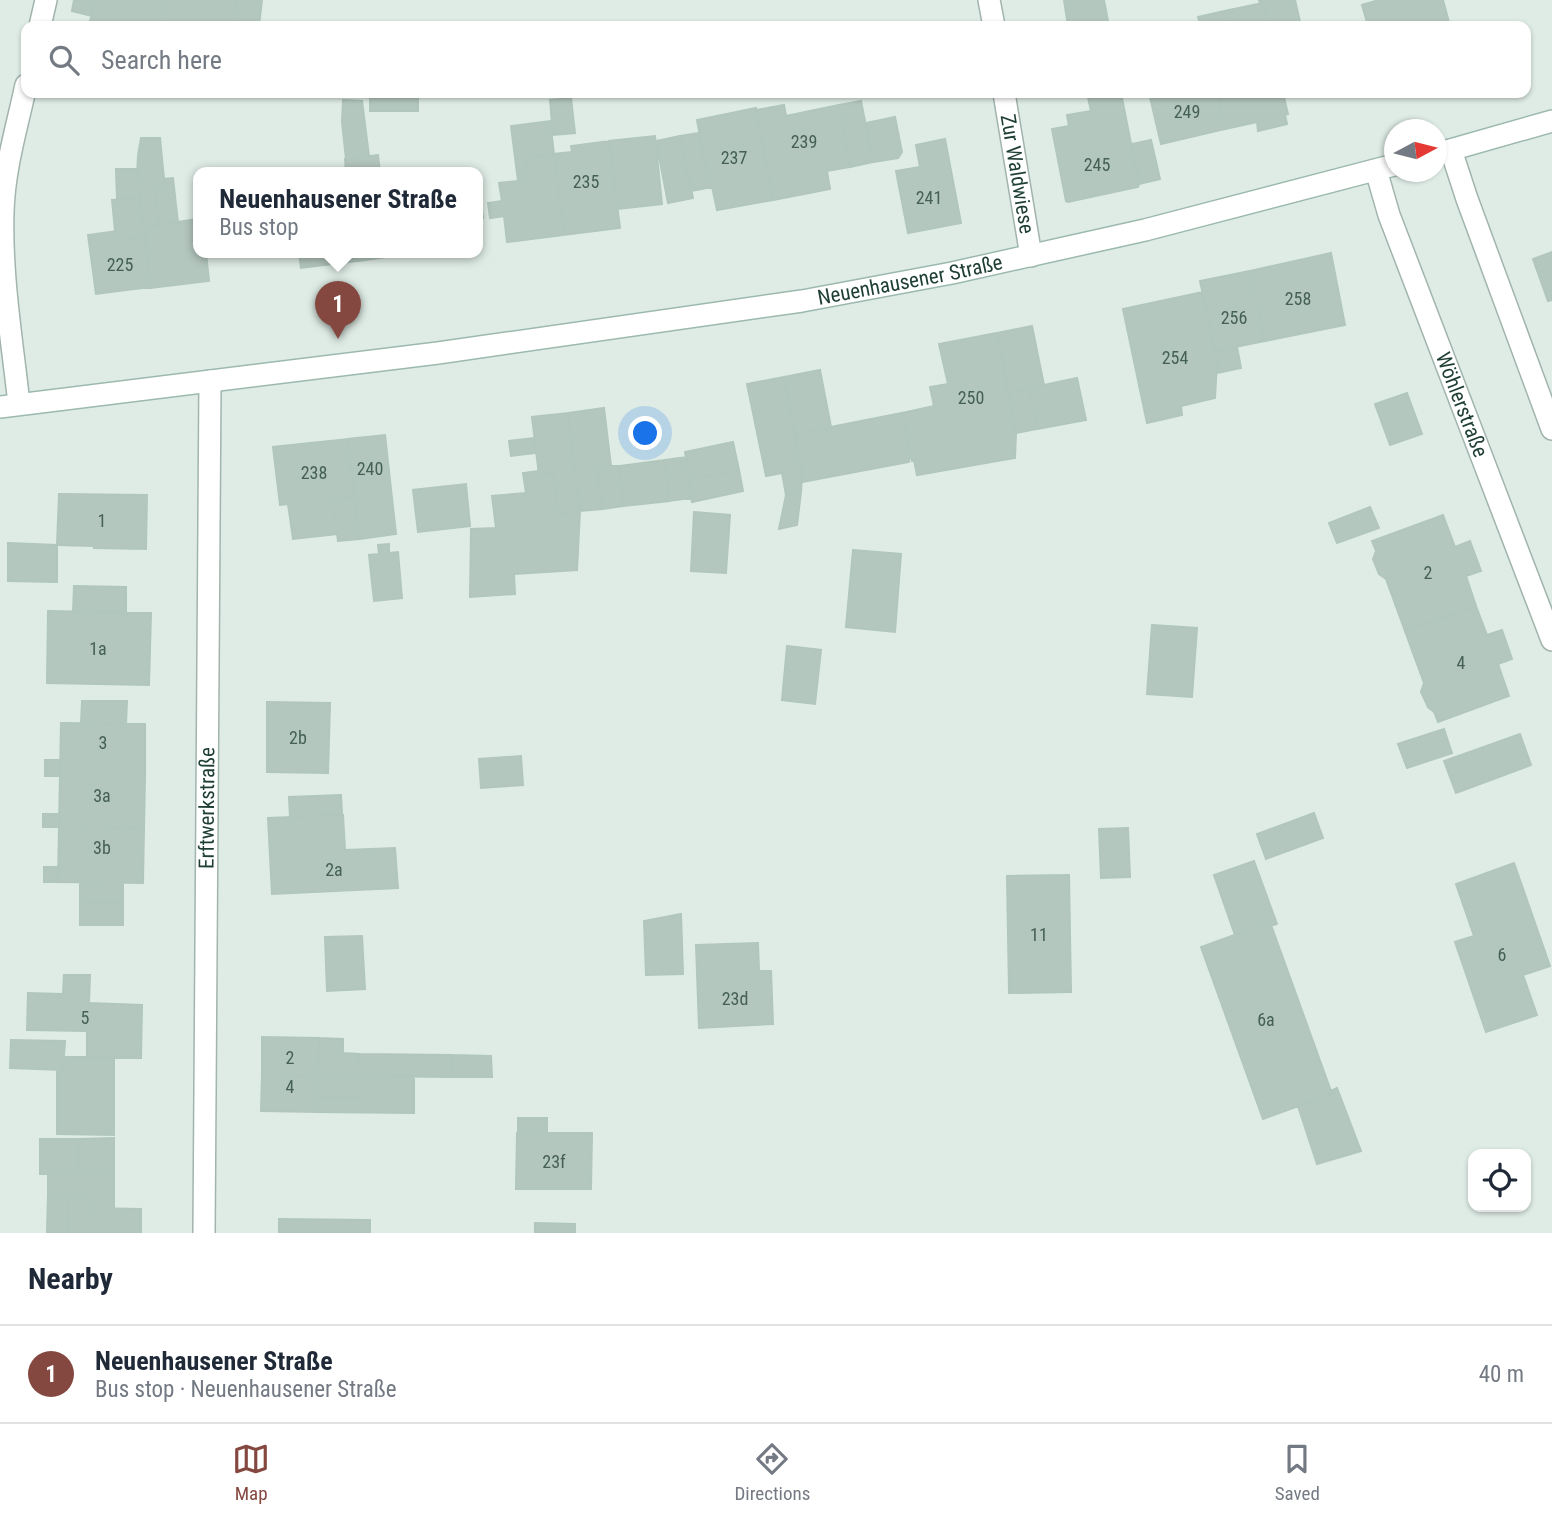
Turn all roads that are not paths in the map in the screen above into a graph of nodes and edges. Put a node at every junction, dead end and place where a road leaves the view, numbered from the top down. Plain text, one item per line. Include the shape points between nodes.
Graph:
1 (46, 0) edge
2 (989, 0) edge
3 (41, 21) edge
4 (993, 21) edge
5 (23, 98) edge
6 (1005, 98) edge
7 (1552, 121) edge
8 (1447, 151) edge
9 (1447, 158) edge
10 (1384, 167) edge
11 (1386, 182) edge
12 (1031, 256) junction
13 (210, 381) junction
14 (10, 405) edge
15 (1552, 429) edge
16 (1552, 640) edge
17 (204, 1233) edge

1 - 3 street
2 - 4 street
5 - 14 street via 3,210
6 - 12 street, Zur Waldwiese
7 - 8 street
9 - 15 street via 1467,199
10 - 12 street, Neuenhausener Straße
11 - 16 street, Wöhlerstraße via 1389,215
12 - 13 street, Neuenhausener Straße via 756,308
13 - 14 street, Neuenhausener Straße
13 - 17 street, Erftwerkstraße

